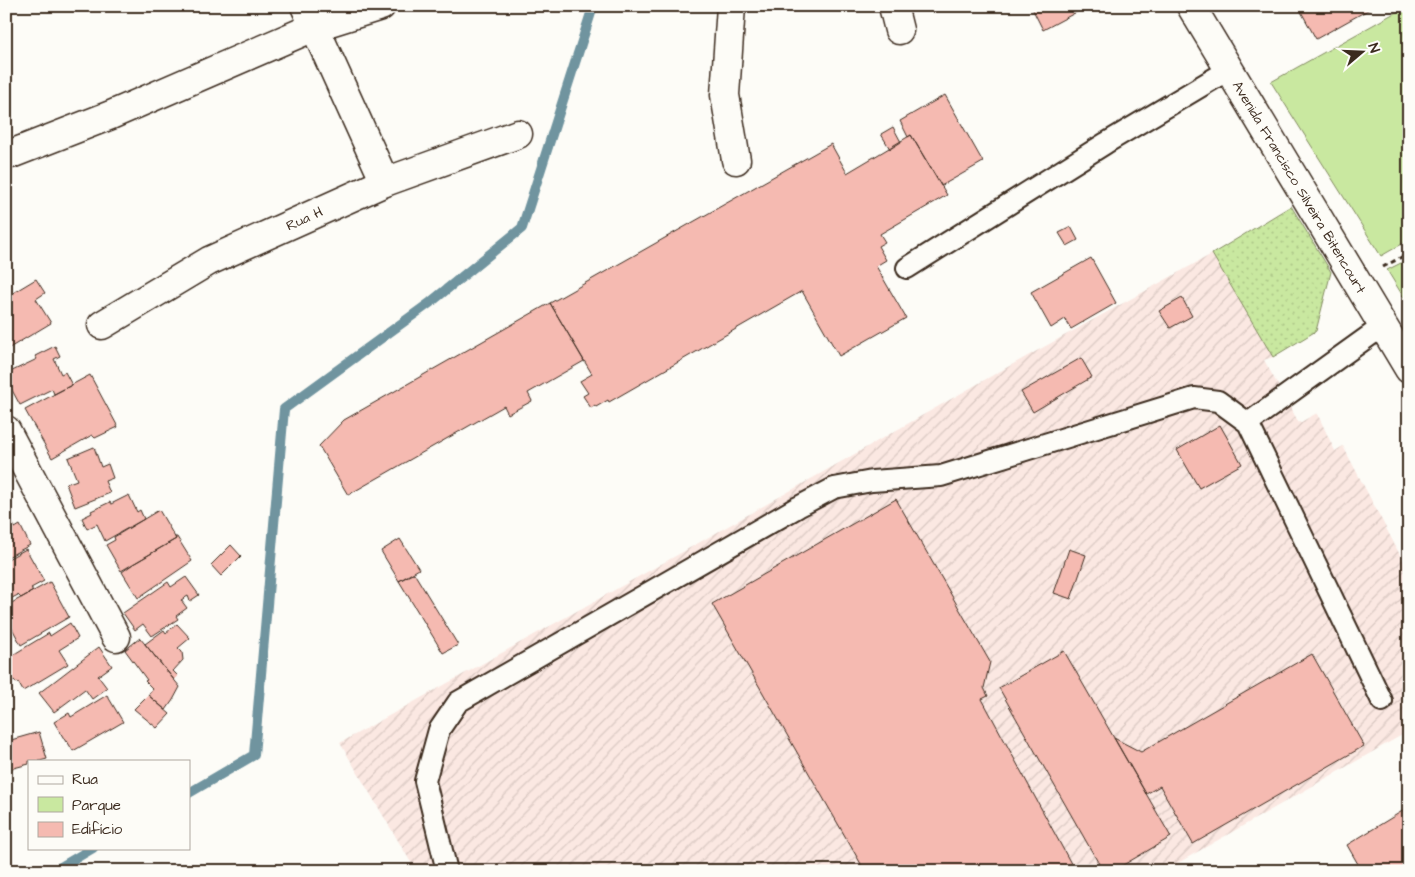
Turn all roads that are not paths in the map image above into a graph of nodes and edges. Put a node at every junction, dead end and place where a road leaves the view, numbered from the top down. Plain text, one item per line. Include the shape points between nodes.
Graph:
1 (380, 6) edge
2 (732, 6) edge
3 (1191, 6) edge
4 (310, 17) edge
5 (1230, 69) junction
6 (518, 134) dead end
7 (6, 153) edge
8 (736, 160) dead end
9 (385, 182) junction
10 (907, 268) dead end
11 (102, 325) dead end
12 (1383, 326) junction
13 (1409, 369) edge
14 (1248, 423) junction
15 (6, 430) edge
16 (116, 637) dead end
17 (1382, 701) dead end
18 (447, 871) edge

1 - 4 street
2 - 8 street via 725,95
3 - 5 street, Avenida Francisco Silveira Bitencourt
4 - 7 street via 111,115 11,154
4 - 9 street
5 - 10 lane
5 - 12 street, Avenida Francisco Silveira Bitencourt
6 - 9 street, Rua H
9 - 11 street, Rua H via 209,261
12 - 13 street, Avenida Francisco Silveira Bitencourt
12 - 14 lane
14 - 17 lane
14 - 18 lane via 1218,401 1194,398 940,476 872,481 834,488 798,507 458,702 439,730 425,781
15 - 16 street

